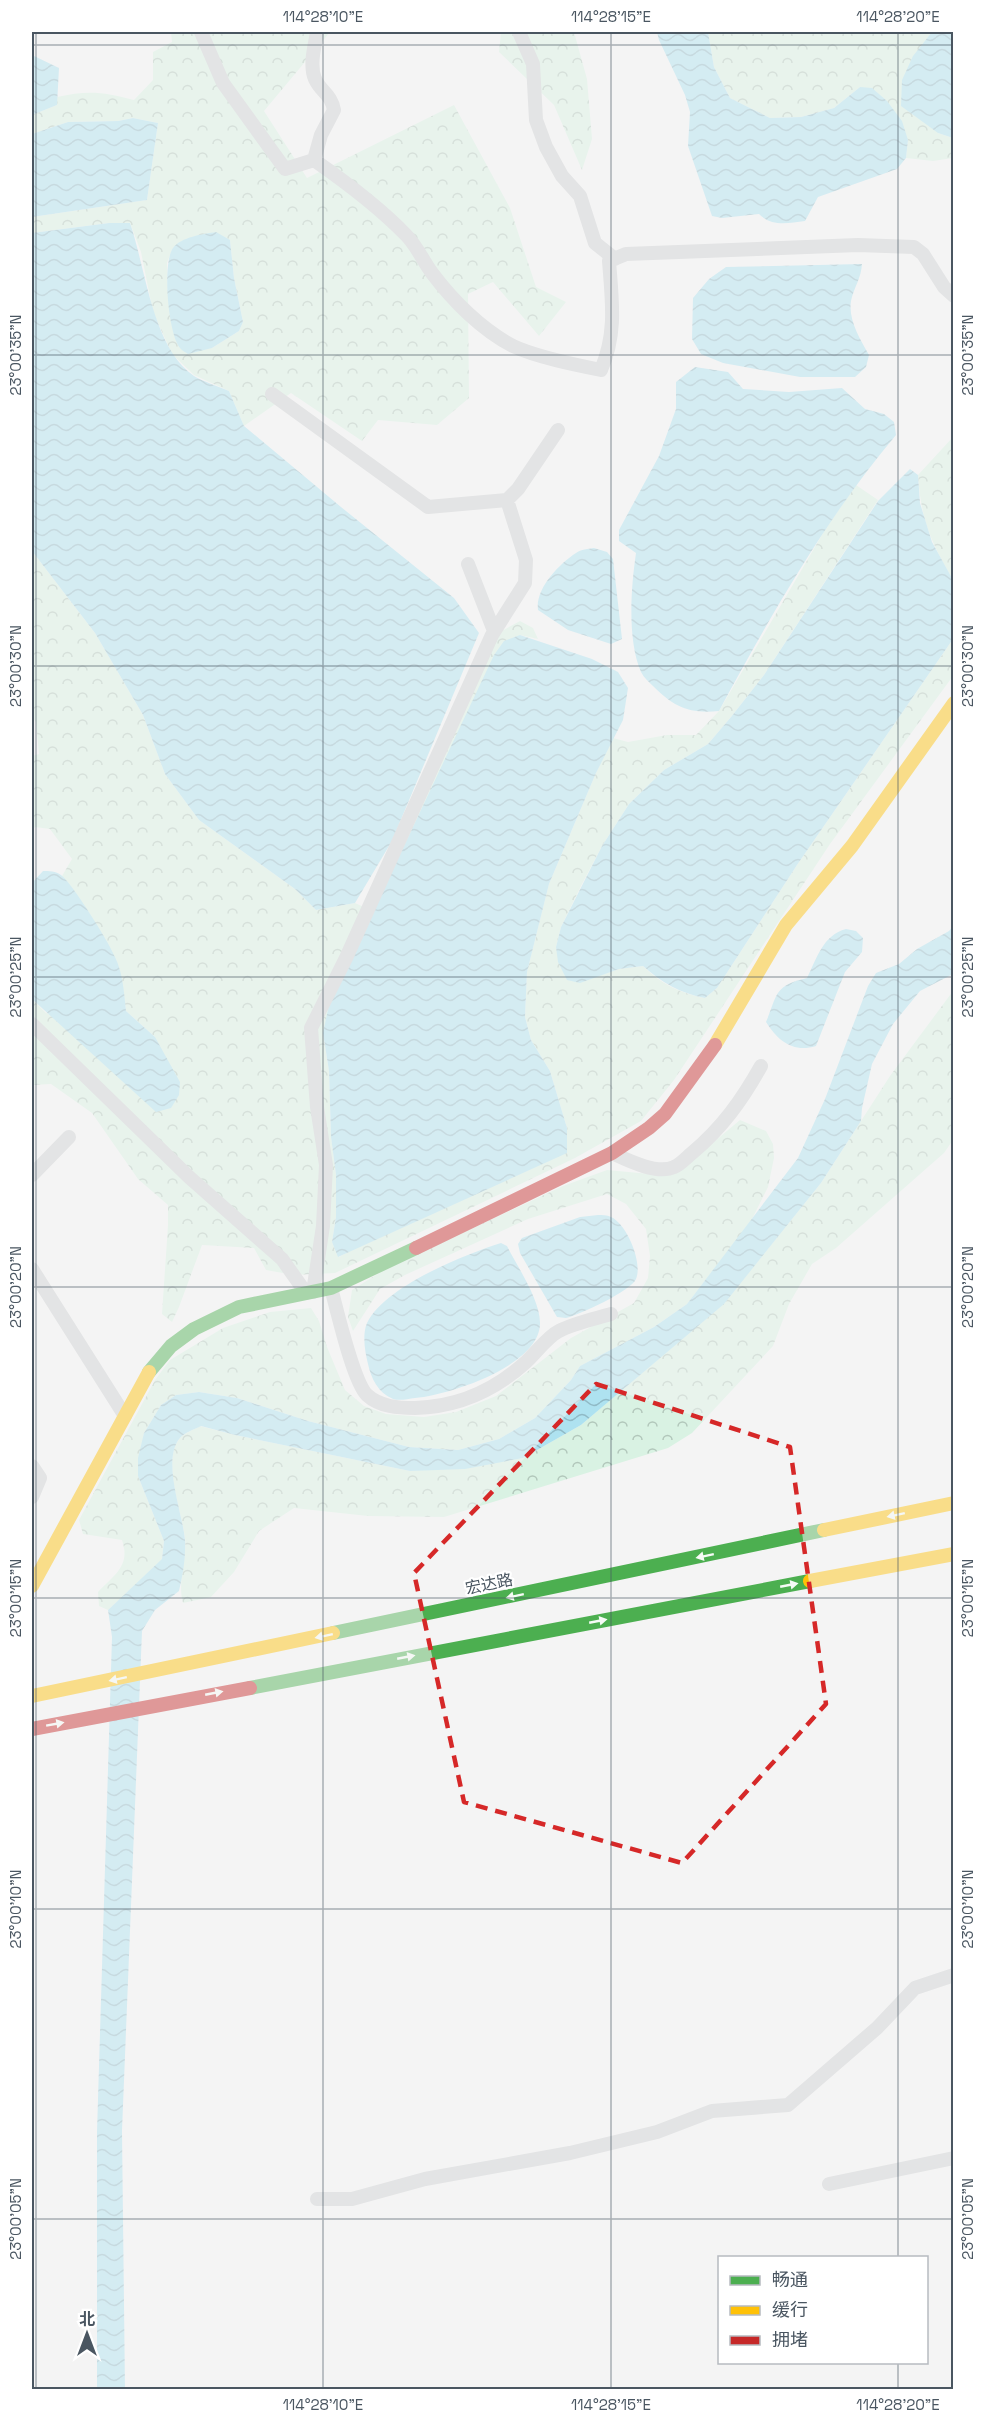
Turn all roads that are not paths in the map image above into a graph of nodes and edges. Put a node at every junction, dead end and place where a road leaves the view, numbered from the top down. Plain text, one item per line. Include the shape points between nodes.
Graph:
1 (201, 32) edge
2 (317, 32) edge
3 (519, 32) edge
4 (314, 160) junction
5 (615, 259) junction
6 (954, 296) edge
7 (272, 394) dead end
8 (558, 430) dead end
9 (507, 500) junction
10 (468, 564) dead end
11 (494, 631) junction
12 (954, 703) edge
13 (32, 1024) edge
14 (761, 1066) dead end
15 (69, 1137) dead end
16 (612, 1153) junction
17 (32, 1175) edge
18 (32, 1269) edge
19 (331, 1288) junction
20 (309, 1293) junction
21 (611, 1314) dead end
22 (125, 1416) junction
23 (32, 1466) edge
24 (32, 1497) edge
25 (954, 1503) edge
26 (954, 1554) edge
27 (32, 1586) edge
28 (32, 1696) edge
29 (32, 1729) edge
30 (954, 1975) edge
31 (954, 2158) edge
32 (829, 2184) dead end
33 (317, 2199) dead end

1 - 4 street via 223,83 285,170
2 - 4 street via 312,63 315,78 332,99 334,110
3 - 5 street via 533,64 536,120 546,147 562,176 580,196 596,243
4 - 5 street via 350,185 408,236 452,296 496,336 516,347 601,370 614,326 609,261
5 - 6 street via 626,254 757,248 914,247
7 - 9 street via 428,507
8 - 9 street
9 - 11 street via 526,560 525,583
10 - 11 street
11 - 20 street via 311,1028 316,1107 326,1166 323,1226
12 - 16 main road via 852,846 786,925 718,1040 665,1114
13 - 20 street via 189,1177 282,1259
14 - 16 street via 724,1123 674,1168 639,1166
15 - 17 street
16 - 19 main road
18 - 22 street
19 - 20 main road
19 - 21 street via 350,1357 366,1395 384,1405 405,1408 430,1407 490,1390 558,1331
20 - 22 main road via 239,1307 194,1329 171,1346 151,1369
22 - 27 main road
23 - 24 street via 40,1478
25 -> 28 main road, 宏达路
29 -> 26 main road
30 - 33 street via 915,1988 877,2028 788,2105 712,2111 657,2132 570,2154 425,2180 352,2199
31 - 32 street

